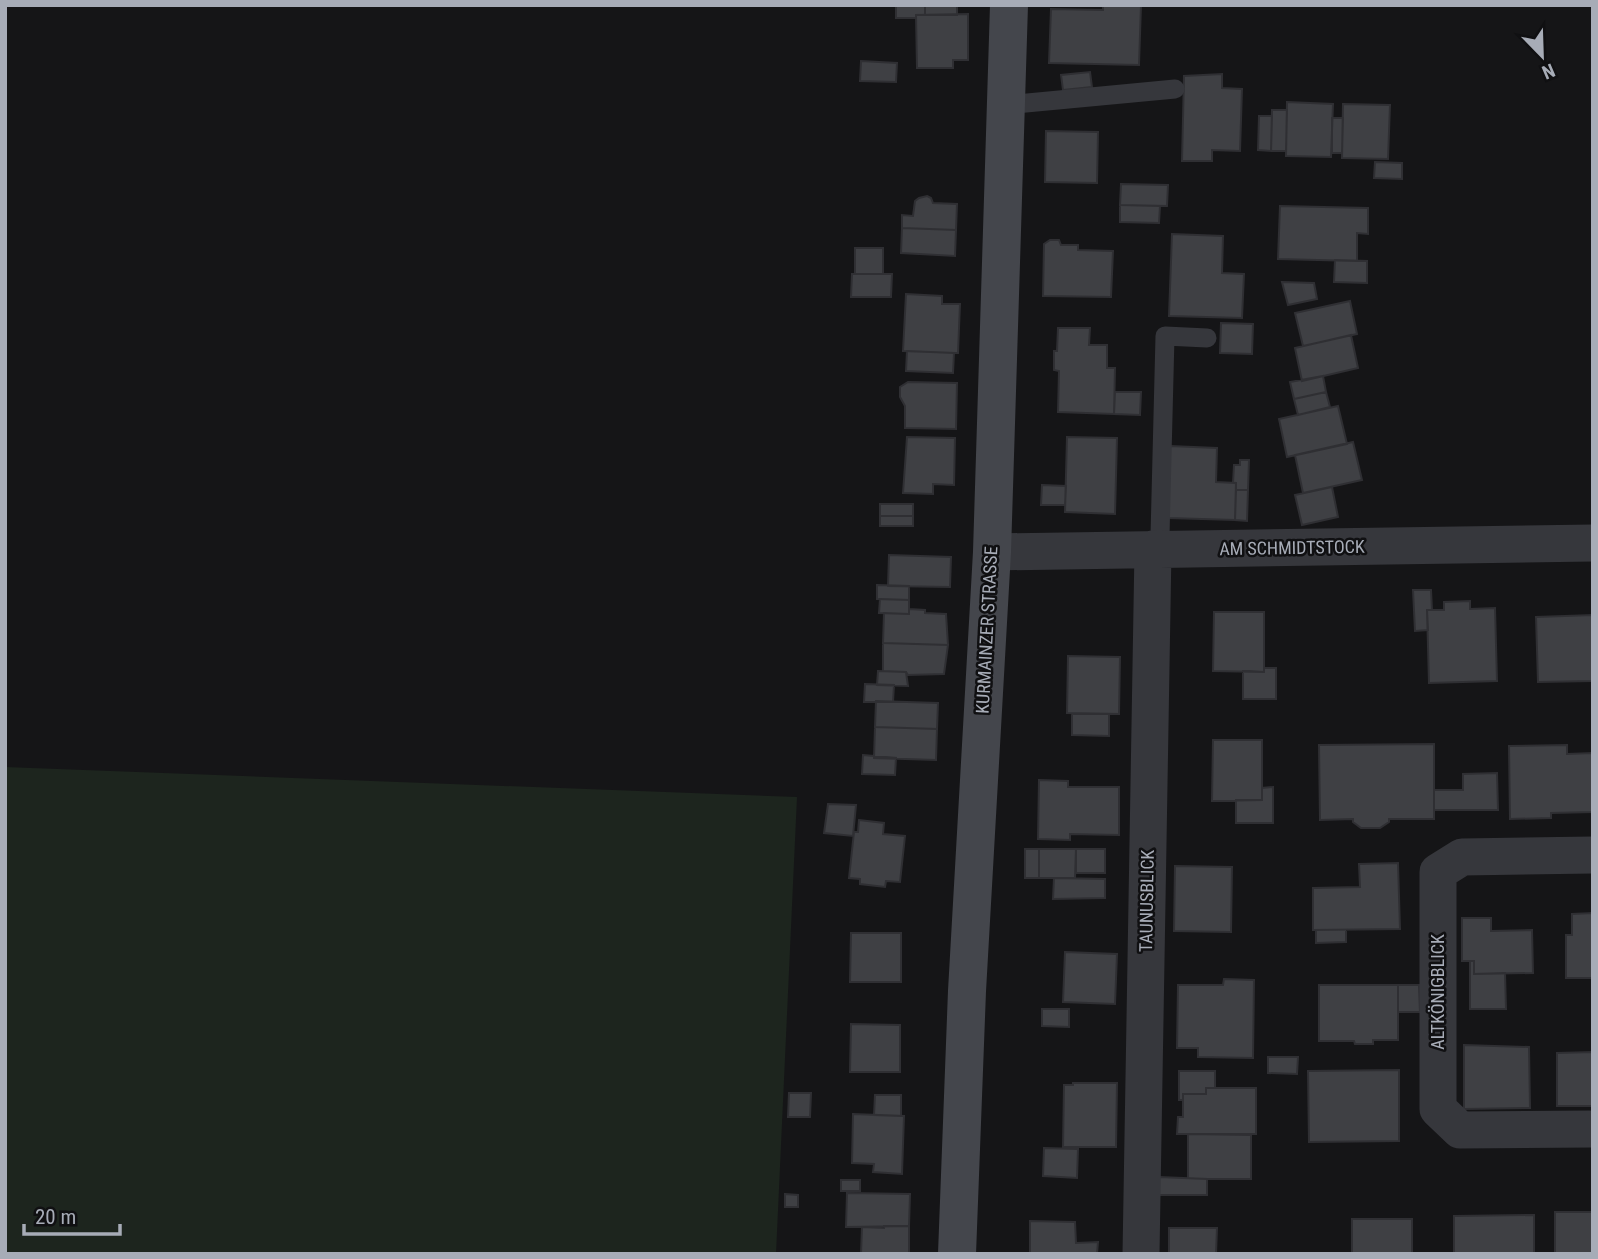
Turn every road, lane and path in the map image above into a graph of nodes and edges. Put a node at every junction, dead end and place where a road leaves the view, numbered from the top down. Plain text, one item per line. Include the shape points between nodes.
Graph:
1 (1009, 5) edge
2 (1175, 89) dead end
3 (1006, 105) junction
4 (1208, 338) dead end
5 (1593, 543) edge
6 (1153, 549) junction
7 (992, 552) junction
8 (1593, 855) edge
9 (1593, 1129) edge
10 (957, 1254) edge
11 (1141, 1254) edge

1 - 3 main road, KURMAINZER STRASSE
2 - 3 lane
3 - 7 main road, KURMAINZER STRASSE
4 - 6 lane via 1165,336 1160,536
5 - 6 street, AM SCHMIDTSTOCK
6 - 7 street, AM SCHMIDTSTOCK
6 - 11 street, TAUNUSBLICK
7 - 10 main road, KURMAINZER STRASSE
8 - 9 street, ALTKÖNIGBLICK via 1462,857 1438,872 1438,1109 1460,1130

